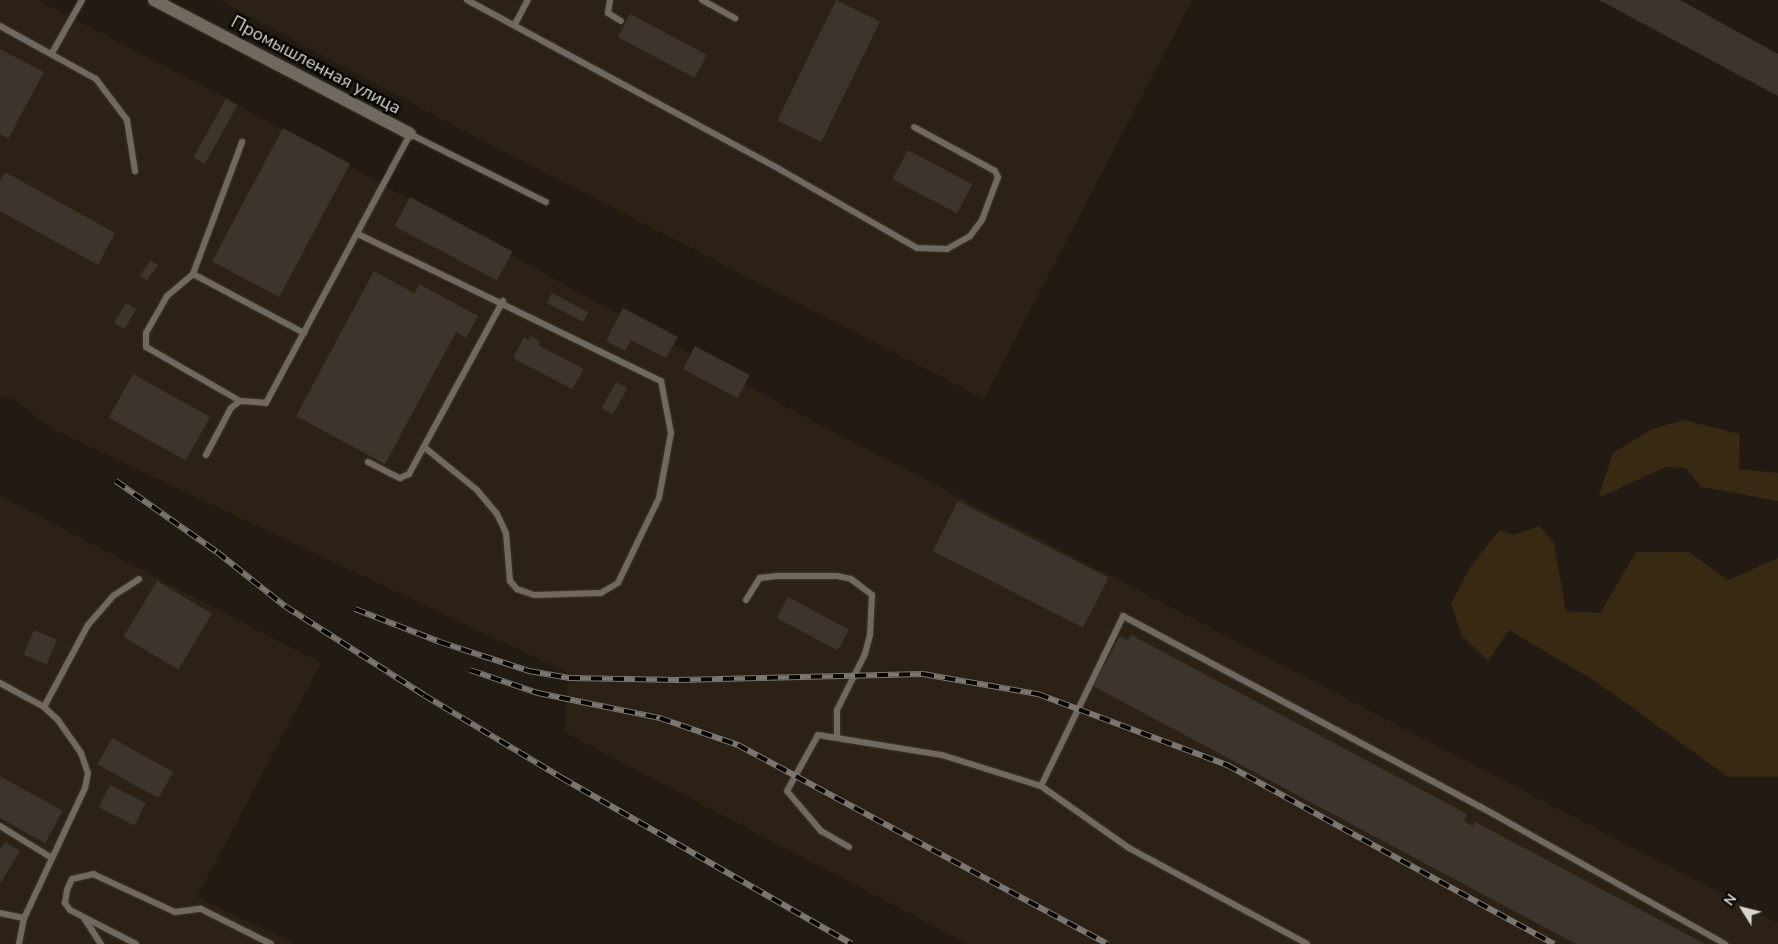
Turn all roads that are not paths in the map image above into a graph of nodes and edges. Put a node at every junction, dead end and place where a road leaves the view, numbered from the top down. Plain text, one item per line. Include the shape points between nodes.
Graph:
1 (82, 0) edge
2 (154, 0) edge
3 (467, 0) edge
4 (528, 0) edge
5 (610, 0) edge
6 (702, 0) edge
7 (735, 18) dead end
8 (622, 21) dead end
9 (515, 24) junction
10 (0, 26) edge
11 (52, 53) junction
12 (914, 126) dead end
13 (410, 134) junction
14 (242, 142) dead end
15 (135, 170) dead end
16 (546, 202) dead end
17 (358, 234) junction
18 (193, 274) junction
19 (503, 301) junction
20 (304, 333) junction
21 (240, 401) junction
22 (424, 447) junction
23 (206, 455) dead end
24 (368, 462) dead end
25 (139, 580) dead end
26 (746, 600) dead end
27 (0, 683) edge
28 (44, 707) junction
29 (837, 737) junction
30 (1041, 786) junction
31 (0, 826) edge
32 (849, 847) dead end
33 (52, 858) junction
34 (0, 913) edge
35 (84, 917) junction
36 (24, 918) junction
37 (19, 944) edge
38 (101, 944) edge
39 (136, 944) edge
40 (271, 944) edge
41 (1307, 944) edge
42 (1725, 944) edge

1 - 11 lane
2 - 13 street, Промышленная улица
3 - 9 lane
4 - 9 lane
5 - 8 lane via 608,13
6 - 7 lane
9 - 12 lane via 917,248 947,250 970,236 982,220 998,177 995,170
10 - 11 lane
11 - 15 lane via 96,78 127,120
13 - 16 lane
13 - 17 lane
14 - 18 lane
17 - 19 lane
17 - 20 lane
18 - 20 lane
18 - 21 lane via 166,296 146,333 146,347
19 - 22 lane
19 - 22 lane via 661,381 672,433 659,498 618,583 602,593 534,595 517,590 510,581 506,533 497,514 477,490
20 - 21 lane via 266,403
21 - 23 lane via 231,408
22 - 24 lane via 408,474 400,478
25 - 28 lane via 113,596 88,625
26 - 29 lane via 760,578 777,576 837,576 851,579 872,596 870,635 865,654 837,710
27 - 28 lane
28 - 33 lane via 71,735 88,773 85,788
29 - 30 lane via 942,755
29 - 32 lane via 818,735 786,791 821,831
30 - 41 lane via 1129,848
30 - 42 lane via 1122,616 1481,807
31 - 33 lane
33 - 36 lane
34 - 36 lane
35 - 38 lane
35 - 39 lane
35 - 40 lane via 70,910 65,903 66,890 72,879 93,874 175,912 201,908
36 - 37 lane

